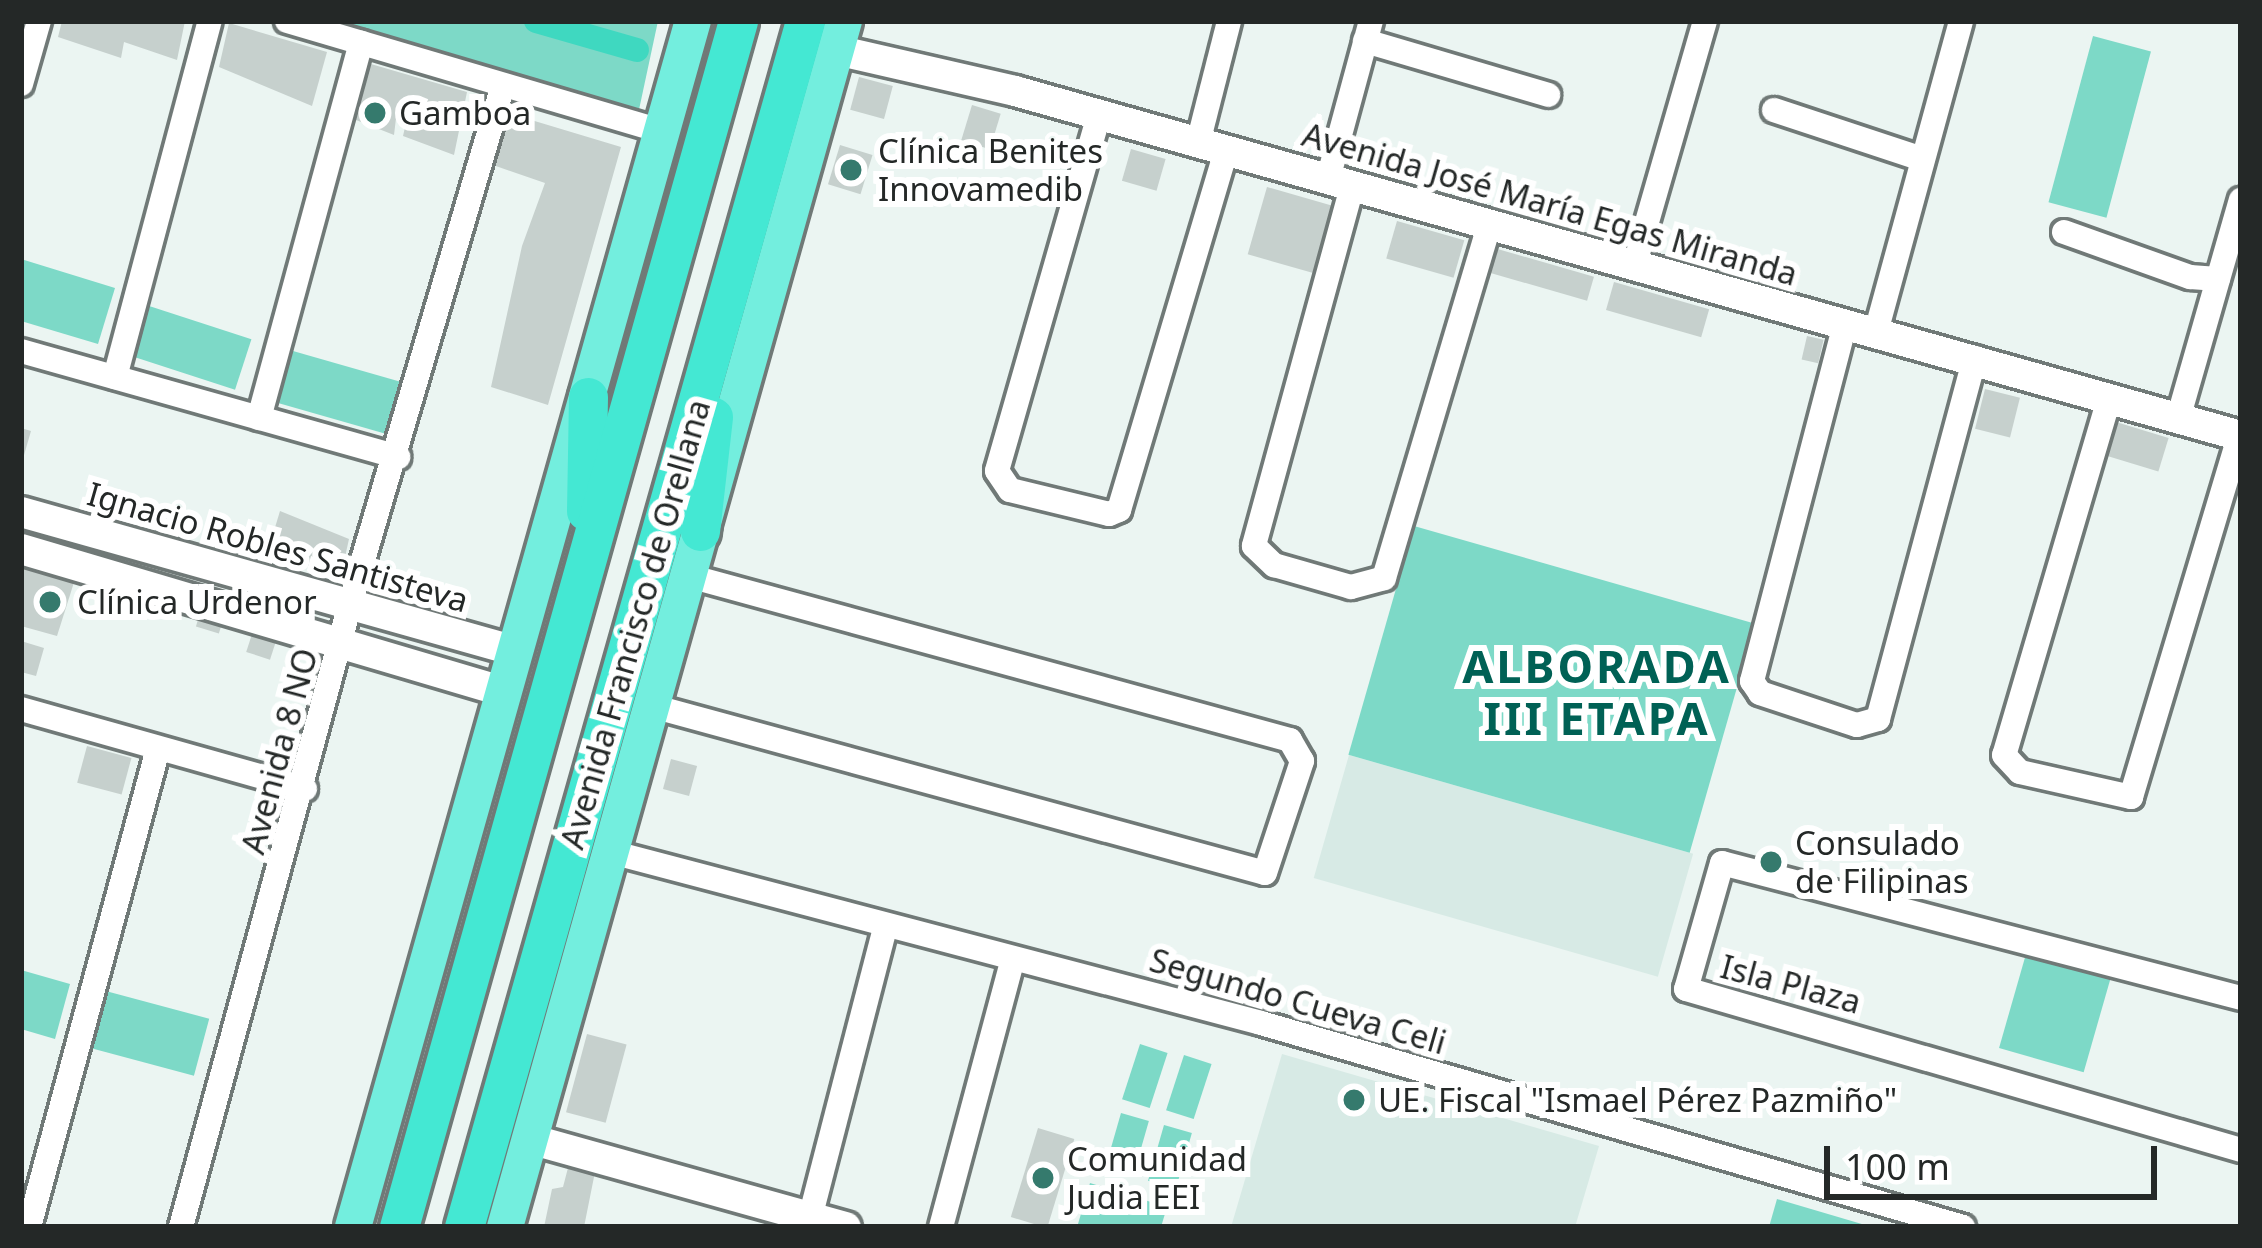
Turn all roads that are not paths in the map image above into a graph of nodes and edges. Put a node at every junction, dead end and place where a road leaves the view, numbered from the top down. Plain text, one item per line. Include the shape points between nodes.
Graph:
1 (39, 21) edge
2 (210, 21) edge
3 (287, 21) edge
4 (693, 21) edge
5 (738, 21) edge
6 (805, 21) edge
7 (1229, 21) edge
8 (1705, 21) edge
9 (1961, 21) edge
10 (1368, 31) edge
11 (840, 35) edge
12 (361, 43) junction
13 (21, 84) edge
14 (503, 85) junction
15 (1549, 95) dead end
16 (1774, 110) dead end
17 (1099, 115) junction
18 (663, 132) junction
19 (1212, 147) junction
20 (1922, 159) junction
21 (1340, 183) junction
22 (2241, 200) edge
23 (1489, 225) junction
24 (2064, 232) dead end
25 (1634, 267) junction
26 (2218, 279) junction
27 (726, 298) junction
28 (1845, 323) junction
29 (1876, 332) junction
30 (21, 351) edge
31 (1976, 358) junction
32 (115, 377) junction
33 (588, 397) junction
34 (2109, 399) junction
35 (259, 418) junction
36 (2178, 418) junction
37 (2240, 436) edge
38 (398, 457) junction
39 (21, 512) edge
40 (700, 531) junction
41 (21, 549) edge
42 (586, 565) junction
43 (689, 576) junction
44 (350, 604) junction
45 (340, 645) junction
46 (516, 651) junction
47 (505, 692) junction
48 (652, 706) junction
49 (21, 710) edge
50 (158, 748) junction
51 (304, 788) junction
52 (611, 852) junction
53 (884, 927) junction
54 (1013, 958) junction
55 (2241, 998) edge
56 (530, 1139) junction
57 (2241, 1150) edge
58 (810, 1218) junction
59 (29, 1227) edge
60 (181, 1227) edge
61 (353, 1227) edge
62 (399, 1227) edge
63 (464, 1227) edge
64 (505, 1227) edge
65 (846, 1227) edge
66 (941, 1227) edge
67 (1963, 1227) edge

1 - 13 street
2 - 32 street
3 - 12 street
4 - 18 main road
5 - 42 highway, Avenida Francisco de Orellana
6 - 27 highway, Avenida Francisco de Orellana
7 - 19 street
8 - 25 street
9 - 20 street
10 - 15 street
10 - 21 street
11 - 17 street, Avenida José María Egas Miranda
11 - 40 main road, Avenida Francisco de Orellana
12 - 14 street
12 - 35 street
14 - 18 street
14 - 38 street, Avenida 8 NO
16 - 20 street
17 - 19 street, Avenida José María Egas Miranda
17 - 19 street via 998,471 1010,490 1118,510
18 - 33 main road
19 - 21 street, Avenida José María Egas Miranda
20 - 29 street
21 - 23 street, Avenida José María Egas Miranda
21 - 23 street via 1254,547 1274,565 1332,582 1370,588 1384,578
22 - 26 street
23 - 25 street, Avenida José María Egas Miranda
24 - 26 street via 2190,278
25 - 28 street, Avenida José María Egas Miranda
26 - 36 street
27 - 40 highway
27 - 63 highway, Avenida Francisco de Orellana
28 - 29 street, Avenida José María Egas Miranda
28 - 31 street via 1752,681 1760,693 1857,725 1878,719
29 - 31 street, Avenida José María Egas Miranda
30 - 32 street
31 - 34 street, Avenida José María Egas Miranda
32 - 35 street
33 - 42 highway
33 - 46 main road
34 - 36 street, Avenida José María Egas Miranda
34 - 37 street via 2004,755 2020,772 2131,796
35 - 38 street
36 - 37 street, Avenida José María Egas Miranda
38 - 44 street, Avenida 8 NO
39 - 44 street, Ignacio Robles Santisteva
40 - 43 main road, Avenida Francisco de Orellana
41 - 45 street
42 - 62 highway, Avenida Francisco de Orellana
43 - 48 main road, Avenida Francisco de Orellana
43 - 48 street via 1290,740 1301,761 1265,873
44 - 45 street, Avenida 8 NO
44 - 46 street, Ignacio Robles Santisteva
45 - 47 street
45 - 51 street, Avenida 8 NO
46 - 47 main road
47 - 61 main road
48 - 52 main road, Avenida Francisco de Orellana
49 - 50 street
50 - 51 street
50 - 59 street
51 - 60 street, Avenida 8 NO
52 - 53 street, Segundo Cueva Celi
52 - 56 main road, Avenida Francisco de Orellana
53 - 54 street, Segundo Cueva Celi
53 - 58 street
54 - 66 street
54 - 67 street, Segundo Cueva Celi
55 - 57 street, Isla Plaza via 1723,862 1686,989
56 - 58 street
56 - 64 main road, Avenida Francisco de Orellana
58 - 65 street

